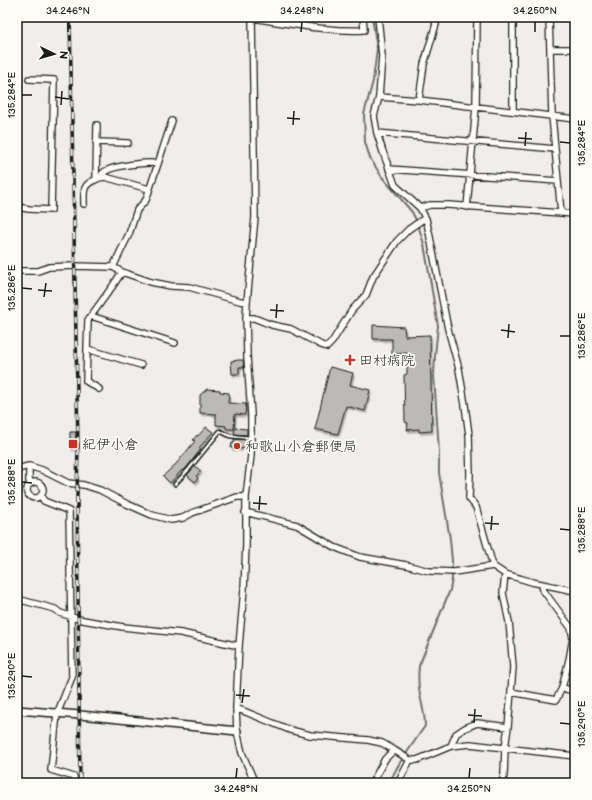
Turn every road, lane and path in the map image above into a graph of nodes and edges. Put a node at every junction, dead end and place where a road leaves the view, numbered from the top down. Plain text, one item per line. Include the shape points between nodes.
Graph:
1 (252, 17) edge
2 (363, 17) edge
3 (378, 17) edge
4 (433, 17) edge
5 (478, 17) edge
6 (513, 17) edge
7 (549, 17) edge
8 (551, 49) junction
9 (575, 49) edge
10 (29, 79) dead end
11 (379, 97) junction
12 (418, 100) junction
13 (476, 107) junction
14 (513, 111) junction
15 (552, 116) junction
16 (575, 118) edge
17 (172, 120) dead end
18 (97, 125) dead end
19 (378, 133) junction
20 (473, 141) junction
21 (96, 142) junction
22 (128, 143) dead end
23 (555, 149) junction
24 (158, 164) junction
25 (389, 169) junction
26 (470, 174) junction
27 (98, 178) junction
28 (558, 181) junction
29 (149, 189) junction
30 (84, 204) dead end
31 (17, 207) edge
32 (467, 207) junction
33 (420, 208) junction
34 (561, 214) junction
35 (575, 214) edge
36 (424, 219) junction
37 (113, 267) junction
38 (17, 271) edge
39 (122, 272) junction
40 (247, 302) junction
41 (90, 316) junction
42 (246, 318) junction
43 (175, 343) dead end
44 (87, 349) junction
45 (141, 365) dead end
46 (99, 389) dead end
47 (251, 438) junction
48 (29, 466) junction
49 (17, 468) edge
50 (32, 483) junction
51 (174, 484) dead end
52 (41, 496) junction
53 (246, 497) junction
54 (246, 512) junction
55 (494, 566) junction
56 (505, 574) junction
57 (542, 584) junction
58 (575, 591) edge
59 (17, 599) edge
60 (70, 616) junction
61 (239, 646) junction
62 (562, 688) junction
63 (575, 691) edge
64 (512, 692) junction
65 (236, 708) junction
66 (17, 710) edge
67 (57, 714) junction
68 (508, 727) junction
69 (237, 731) junction
70 (451, 746) junction
71 (505, 748) junction
72 (396, 751) junction
73 (575, 756) edge
74 (409, 759) junction
75 (75, 783) edge
76 (255, 783) edge
77 (372, 783) edge
78 (398, 783) edge
79 (502, 783) edge

1 - 2 street via 351,31 364,30
1 - 40 street via 255,217
3 - 11 street via 382,56
4 - 12 street via 436,24 424,64
5 - 13 street
6 - 14 street
7 - 8 street
8 - 9 street
8 - 15 street
10 - 31 street via 54,80 51,210
11 - 12 street
11 - 19 street via 374,116
12 - 13 street
13 - 14 street
13 - 20 street
14 - 15 street
15 - 16 street
15 - 23 street
17 - 24 street
18 - 21 street
19 - 20 street
19 - 25 street
20 - 23 street
20 - 26 street
21 - 22 street
21 - 27 street
23 - 28 street
24 - 27 street via 119,166 103,172
24 - 29 street
25 - 26 street
25 - 33 street via 395,185
26 - 28 street
26 - 32 street
27 - 29 street via 104,177
27 - 30 street via 88,182 84,188
28 - 34 street
29 - 37 street via 145,202 137,210
32 - 33 street via 430,205
32 - 34 street
33 - 36 street
34 - 35 street
36 - 42 street via 397,241 373,276 366,295 352,310 327,347 291,329
36 - 55 street via 465,405 470,474 469,498 476,507
37 - 38 street via 49,267 38,271
37 - 39 street
39 - 40 street via 151,282 189,287
39 - 41 street
40 - 42 street
41 - 43 street
41 - 44 street
42 - 47 street
44 - 45 street
44 - 46 street via 86,381
47 - 51 lane via 230,436 220,431
47 - 53 street
48 - 49 street
48 - 50 street via 29,481
48 - 53 street via 68,483 100,490 152,515 171,520 183,518 237,497
50 - 52 street via 41,485
50 - 52 street via 28,488 30,497 36,499
52 - 60 street via 44,501 69,511
53 - 54 street
54 - 55 street via 297,525 334,547 360,557 429,571 454,572
54 - 61 street via 244,590
55 - 56 street
56 - 57 street
56 - 64 street via 503,593 509,622 513,667
57 - 58 street
57 - 62 street via 543,590 571,628 573,638
59 - 60 street
60 - 61 street via 123,627 181,633
60 - 67 street via 72,677
61 - 65 street
62 - 63 street
62 - 64 street via 556,700
64 - 68 street
65 - 69 street
65 - 72 street via 290,730 310,735 368,740 382,743
66 - 67 street
67 - 69 street
67 - 75 street via 51,770 74,777
68 - 70 street via 477,723 456,734
68 - 71 street
69 - 76 street via 242,753
70 - 71 street via 470,744
70 - 74 street via 417,760
71 - 73 street
71 - 79 street
72 - 74 street
72 - 77 street via 385,759
74 - 78 street

